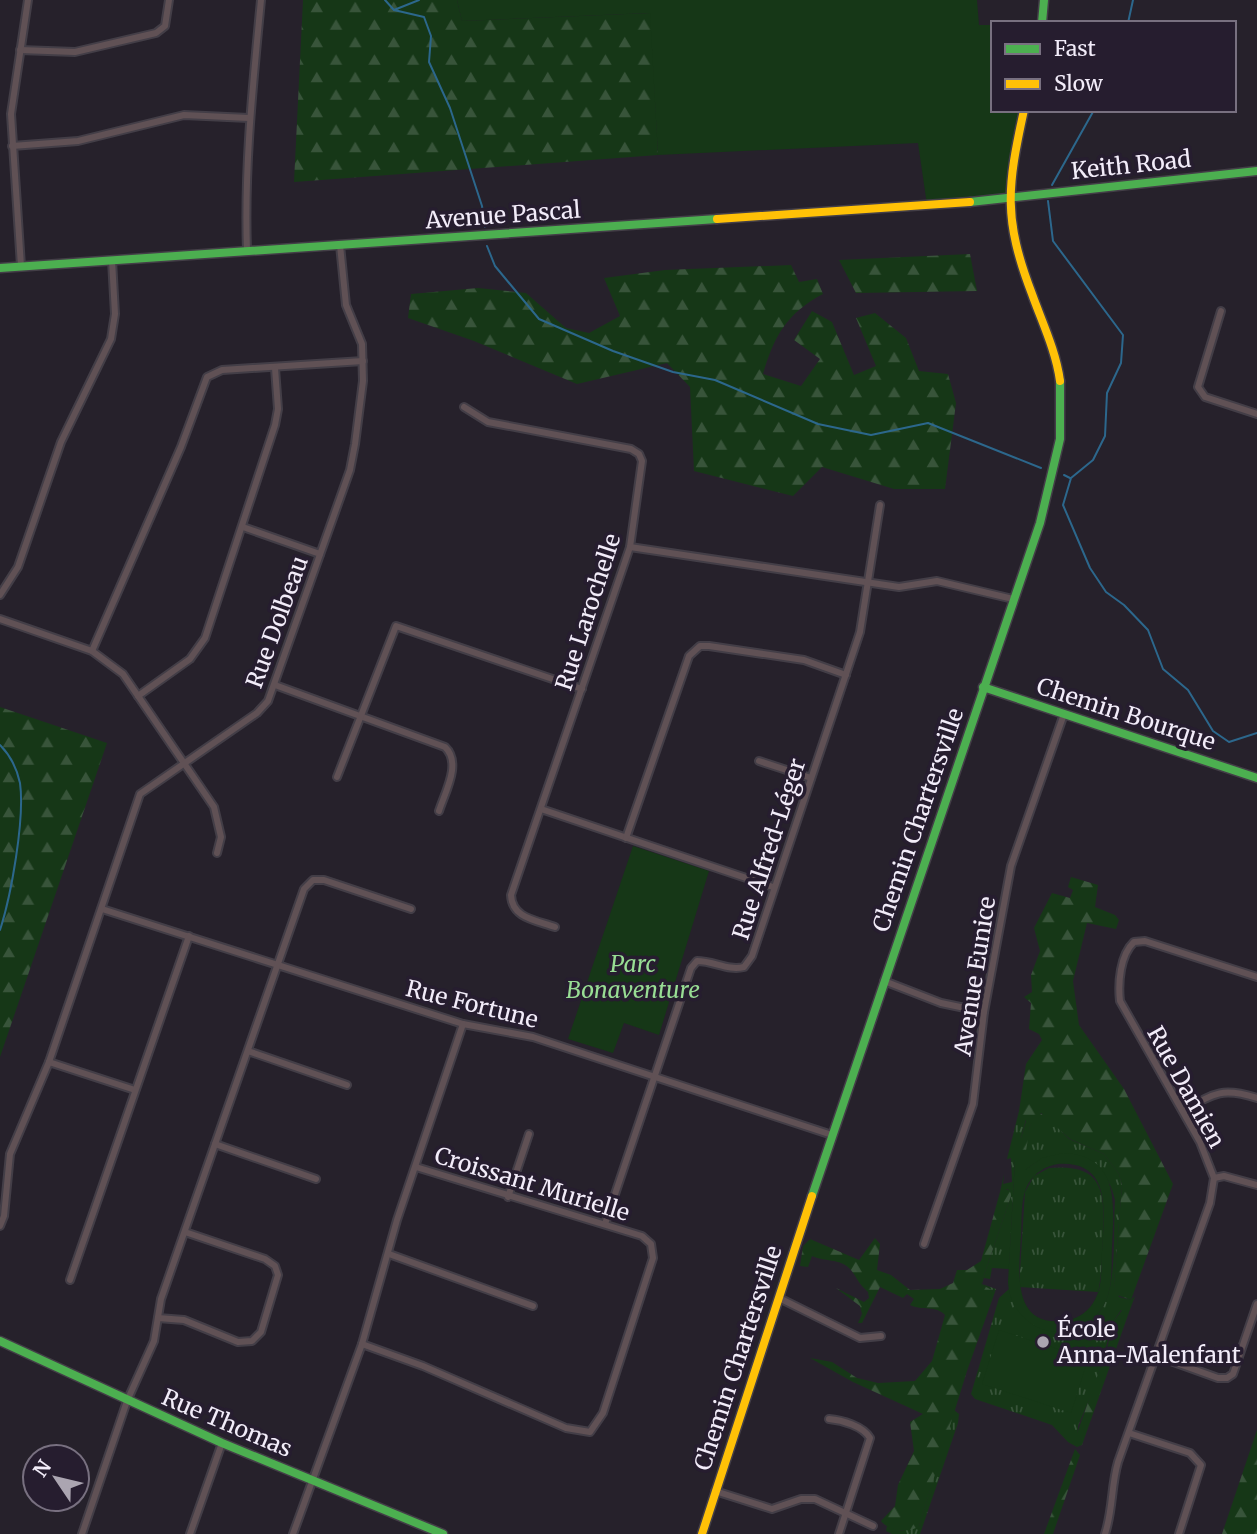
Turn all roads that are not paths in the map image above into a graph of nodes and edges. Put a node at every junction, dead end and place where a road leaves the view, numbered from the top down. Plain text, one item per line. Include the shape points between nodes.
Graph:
1 (27, 0) edge
2 (169, 0) edge
3 (261, 0) edge
4 (1044, 0) edge
5 (1042, 21) edge
6 (20, 50) junction
7 (1024, 112) edge
8 (249, 118) junction
9 (12, 146) junction
10 (1257, 171) edge
11 (1009, 199) junction
12 (340, 245) junction
13 (247, 251) junction
14 (111, 260) junction
15 (21, 266) junction
16 (0, 268) edge
17 (1221, 311) dead end
18 (363, 361) junction
19 (275, 368) junction
20 (464, 407) dead end
21 (1257, 414) edge
22 (880, 505) dead end
23 (243, 527) junction
24 (630, 547) junction
25 (320, 554) junction
26 (868, 583) junction
27 (0, 595) edge
28 (1013, 599) junction
29 (0, 619) edge
30 (92, 651) junction
31 (846, 675) junction
32 (275, 685) junction
33 (984, 687) junction
34 (582, 689) junction
35 (138, 696) junction
36 (1064, 713) junction
37 (361, 716) junction
38 (759, 761) dead end
39 (185, 765) junction
40 (337, 777) dead end
41 (811, 778) junction
42 (1257, 778) edge
43 (541, 809) junction
44 (439, 811) dead end
45 (626, 838) junction
46 (218, 853) dead end
47 (773, 887) junction
48 (102, 909) junction
49 (411, 909) dead end
50 (555, 927) dead end
51 (188, 936) junction
52 (277, 967) junction
53 (1257, 977) edge
54 (884, 981) junction
55 (984, 1012) junction
56 (463, 1024) junction
57 (248, 1051) junction
58 (49, 1062) junction
59 (655, 1076) junction
60 (347, 1085) dead end
61 (135, 1090) junction
62 (1257, 1098) edge
63 (1184, 1111) junction
64 (529, 1134) dead end
65 (832, 1135) junction
66 (215, 1144) junction
67 (416, 1167) junction
68 (1214, 1178) junction
69 (317, 1179) dead end
70 (1257, 1185) edge
71 (508, 1197) junction
72 (605, 1224) junction
73 (0, 1226) edge
74 (185, 1232) junction
75 (924, 1244) dead end
76 (389, 1254) junction
77 (70, 1280) dead end
78 (779, 1298) junction
79 (1257, 1304) edge
80 (533, 1306) dead end
81 (158, 1318) junction
82 (881, 1336) dead end
83 (0, 1340) edge
84 (362, 1344) junction
85 (1157, 1356) junction
86 (127, 1401) junction
87 (829, 1419) dead end
88 (1129, 1433) junction
89 (222, 1443) junction
90 (311, 1480) junction
91 (715, 1491) junction
92 (846, 1513) junction
93 (873, 1526) dead end
94 (82, 1534) edge
95 (190, 1534) edge
96 (293, 1534) edge
97 (443, 1534) edge
98 (702, 1534) edge
99 (839, 1534) edge
100 (1105, 1534) edge
101 (1179, 1534) edge

1 - 6 street
2 - 6 street via 165,26 156,33 75,52
3 - 8 street
4 - 5 street
6 - 9 street via 11,114
7 - 11 street, Chemin Chartersville
8 - 9 street via 184,115 78,141
8 - 13 street
9 - 15 street
10 - 11 street, Keith Road
11 - 12 street, Avenue Pascal
11 - 28 street, Chemin Chartersville via 1018,263 1055,357 1062,411 1053,478
12 - 13 street, Avenue Pascal
12 - 18 street, Rue Dolbeau via 344,297 358,330
13 - 14 street, Avenue Pascal
14 - 15 street, Avenue Pascal
14 - 27 street via 115,314 111,339 61,442 18,567
15 - 16 street, Avenue Pascal
17 - 21 street via 1198,387 1205,397
18 - 19 street
18 - 25 street, Rue Dolbeau via 350,470
19 - 23 street via 277,417
19 - 30 street via 222,370 207,377
20 - 24 street, Rue Larochelle via 488,422 624,447 639,454 642,464
22 - 26 street, Rue Alfred-Léger
23 - 25 street
23 - 35 street via 198,650
24 - 26 street
24 - 34 street, Rue Larochelle
25 - 32 street, Rue Dolbeau
26 - 28 street via 900,587 937,581
26 - 31 street, Rue Alfred-Léger
28 - 33 street, Chemin Chartersville
29 - 30 street
30 - 35 street via 111,662
31 - 41 street, Rue Alfred-Léger
31 - 45 street via 804,660 709,646 695,649
32 - 37 street
32 - 39 street, Rue Dolbeau via 257,713
33 - 36 street, Chemin Bourque
33 - 54 street, Chemin Chartersville
34 - 37 street via 396,626
34 - 43 street, Rue Larochelle
35 - 39 street
36 - 42 street, Chemin Bourque
36 - 55 street, Avenue Eunice via 1011,866
37 - 40 street
37 - 44 street via 449,751 453,766
38 - 41 street
39 - 46 street via 214,807 221,837
39 - 48 street, Rue Dolbeau via 140,794
41 - 47 street, Rue Alfred-Léger
43 - 45 street
43 - 50 street, Rue Larochelle via 511,895 512,906 518,914
45 - 47 street
47 - 59 street, Rue Alfred-Léger via 752,956 744,967 697,961 691,968
48 - 51 street, Rue Fortune
48 - 58 street, Rue Dolbeau
49 - 52 street via 313,880 304,889
51 - 52 street, Rue Fortune
51 - 61 street
52 - 56 street, Rue Fortune
52 - 57 street
53 - 63 street, Rue Damien via 1144,941 1134,942 1127,951 1120,1001
54 - 55 street via 941,1003
54 - 65 street, Chemin Chartersville
55 - 75 street, Avenue Eunice via 973,1104
56 - 59 street, Rue Fortune via 533,1037
56 - 67 street
57 - 60 street
57 - 66 street
58 - 61 street
58 - 73 street, Rue Dolbeau via 10,1154
59 - 65 street, Rue Fortune
59 - 72 street, Rue Alfred-Léger
61 - 77 street
62 - 63 street via 1224,1091
63 - 68 street, Rue Damien
64 - 71 street
65 - 78 street, Chemin Chartersville
66 - 69 street
66 - 74 street
67 - 71 street, Croissant Murielle
67 - 76 street
68 - 70 street via 1224,1176
68 - 85 street, Rue Damien via 1210,1203
71 - 72 street, Croissant Murielle
72 - 84 street, Croissant Murielle via 646,1238 653,1252 603,1413 590,1432 566,1428
74 - 81 street
74 - 81 street via 275,1266 278,1275 261,1332 252,1341 238,1342 184,1320
76 - 80 street
76 - 84 street
78 - 82 street via 860,1338
78 - 91 street, Chemin Chartersville
79 - 85 street via 1233,1374 1227,1378
81 - 86 street via 154,1340
83 - 86 street, Rue Thomas
84 - 90 street
85 - 88 street, Rue Damien
86 - 89 street, Rue Thomas
86 - 94 street
87 - 92 street via 866,1432 870,1438
88 - 100 street, Rue Damien via 1113,1479 1112,1512
88 - 101 street via 1190,1453 1201,1465
89 - 90 street, Rue Thomas
89 - 95 street
90 - 96 street
90 - 97 street, Rue Thomas
91 - 92 street via 772,1509 807,1497
91 - 98 street, Chemin Chartersville
92 - 93 street
92 - 99 street

